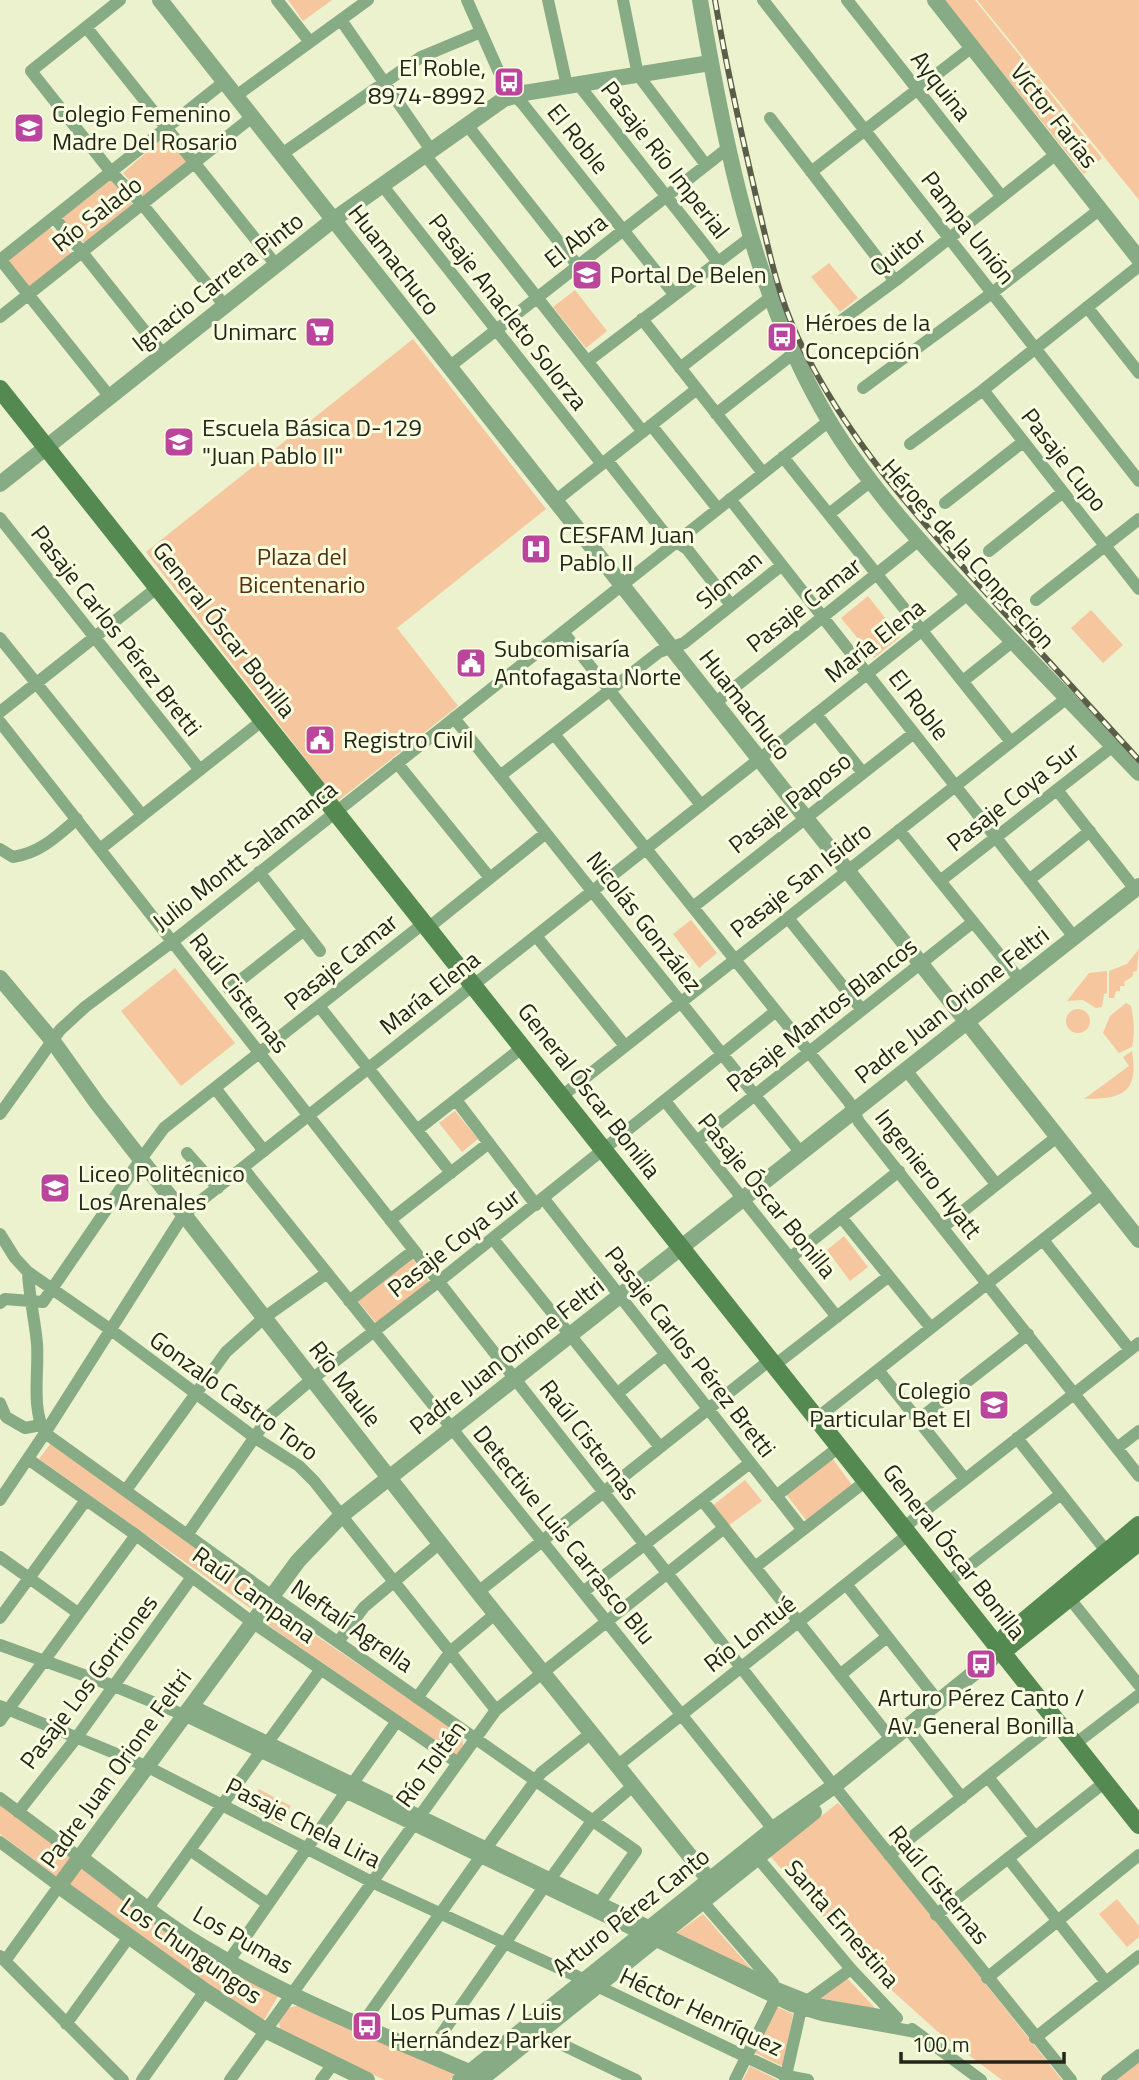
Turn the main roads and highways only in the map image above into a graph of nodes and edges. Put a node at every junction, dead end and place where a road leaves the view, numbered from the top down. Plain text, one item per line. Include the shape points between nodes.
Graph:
1 (0, 389) edge
2 (1136, 1539) edge
3 (1001, 1651) junction
4 (1139, 1825) edge

1 - 3 main road, General Óscar Bonilla
2 - 3 main road, Arturo Pérez Canto via 1013,1646
2 - 3 main road, Arturo Pérez Canto via 1107,1552 1006,1636
3 - 4 main road, General Óscar Bonilla

